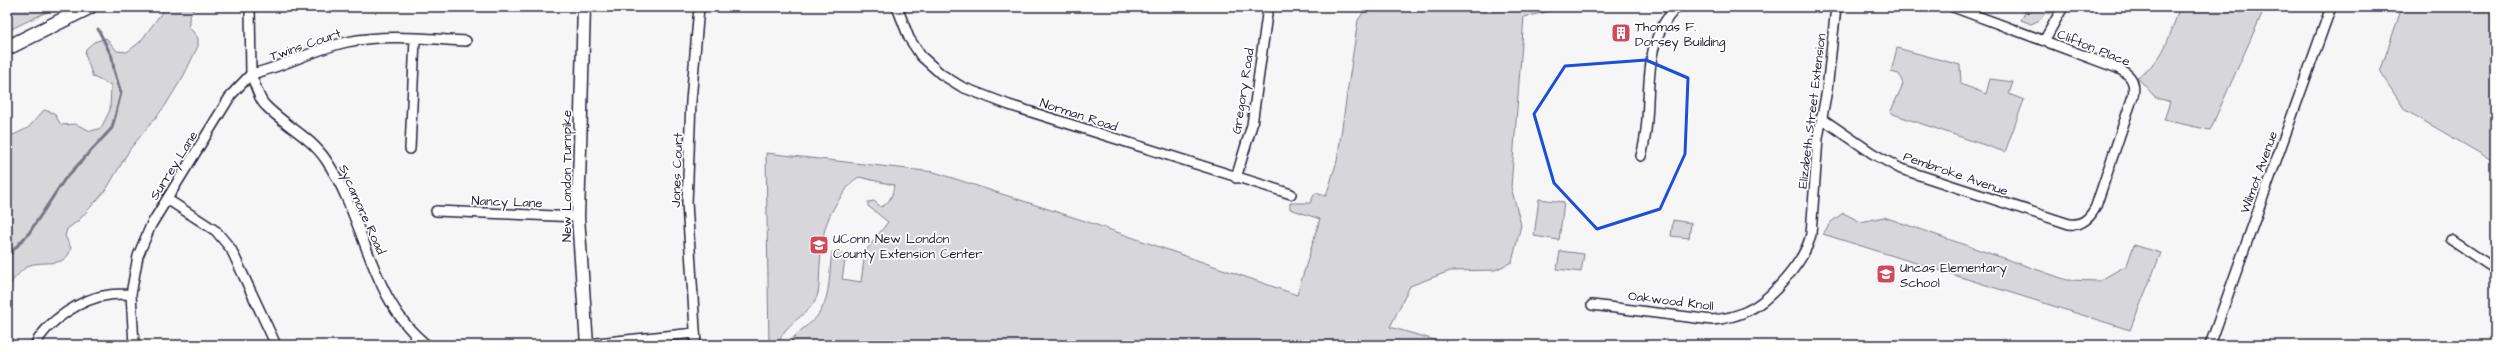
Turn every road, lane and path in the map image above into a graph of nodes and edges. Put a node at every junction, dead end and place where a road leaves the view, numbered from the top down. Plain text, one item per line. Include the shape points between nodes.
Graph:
1 (89, 7) edge
2 (250, 7) edge
3 (584, 7) edge
4 (699, 7) edge
5 (897, 7) edge
6 (1268, 7) edge
7 (1677, 7) edge
8 (1836, 7) edge
9 (1953, 7) edge
10 (2063, 7) edge
11 (2331, 7) edge
12 (415, 39) junction
13 (466, 41) dead end
14 (2044, 41) junction
15 (7, 48) edge
16 (251, 74) junction
17 (1822, 118) junction
18 (410, 148) dead end
19 (1641, 156) dead end
20 (1236, 178) junction
21 (1291, 194) dead end
22 (167, 199) junction
23 (436, 211) dead end
24 (578, 217) junction
25 (2069, 224) joint
26 (2451, 240) dead end
27 (1809, 242) joint
28 (2495, 270) edge
29 (131, 294) junction
30 (1592, 305) dead end
31 (695, 333) junction
32 (418, 338) junction
33 (35, 345) edge
34 (134, 345) edge
35 (276, 345) edge
36 (409, 345) edge
37 (427, 345) edge
38 (587, 345) edge
39 (696, 345) edge
40 (2210, 345) edge

1 - 15 main road
2 - 16 street
3 - 24 main road, New London Turnpike
4 - 31 street, Jones Court via 691,101 687,203
5 - 20 street, Norman Road via 909,38 921,56 941,74 962,87
6 - 20 street, Gregory Road via 1251,129
7 - 19 street via 1662,23 1654,43
8 - 17 street, Elizabeth Street Extension
9 - 14 street, Clifton Place
10 - 14 street
11 - 40 street, Wilmot Avenue
12 - 13 street, Twins Court
12 - 16 street, Twins Court via 378,38 346,42 275,69
12 - 18 street
14 - 25 street, Clifton Place via 2123,71 2130,75 2134,85 2133,96 2094,210 2082,222
16 - 22 street, Surrey Lane via 231,95
16 - 32 street, Sycamore Road via 264,104 310,141 325,158 337,178 383,286 398,313
17 - 25 street, Pembroke Avenue via 1872,153 1901,169
17 - 27 street, Elizabeth Street Extension
20 - 21 street, Norman Road
22 - 29 street, Surrey Lane via 151,225 138,256
22 - 35 street via 216,231 231,249
23 - 24 street, Nancy Lane
24 - 38 main road, New London Turnpike
26 - 28 street
27 - 30 street, Oakwood Knoll via 1800,260 1769,295 1749,310 1734,316 1712,320
29 - 33 street via 108,295 90,300 51,326
29 - 34 street, Surrey Lane
31 - 38 street
31 - 39 street, Jones Court
32 - 36 street
32 - 37 street, Sycamore Road

